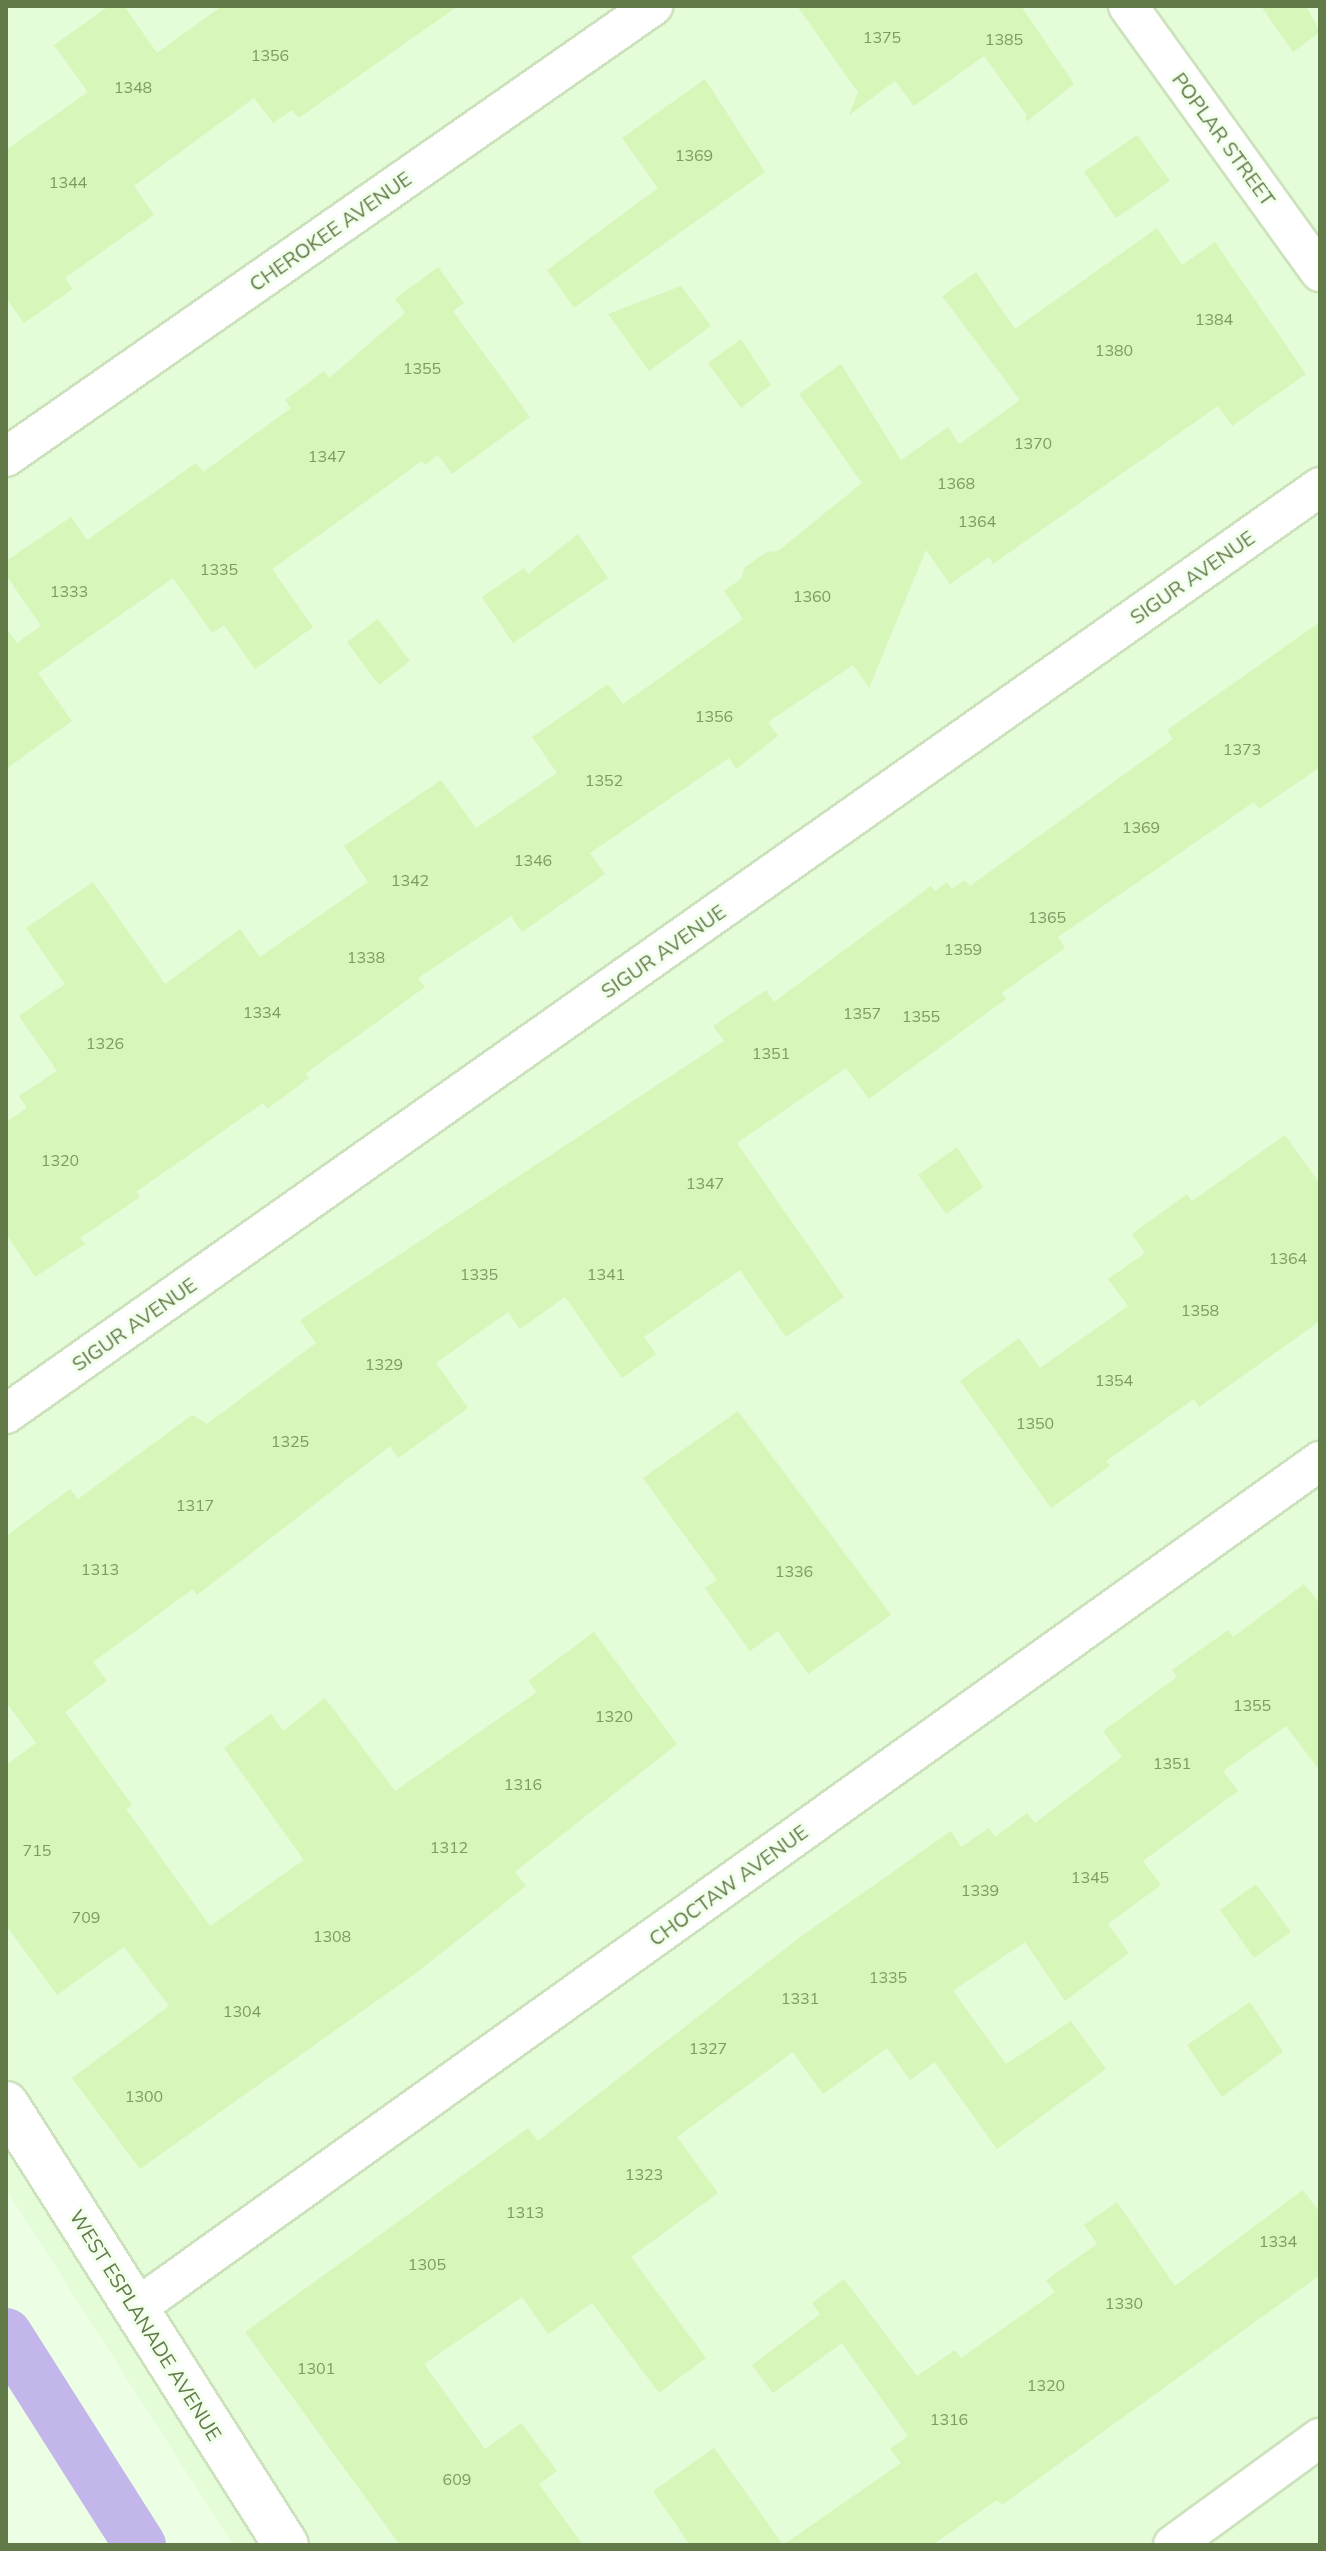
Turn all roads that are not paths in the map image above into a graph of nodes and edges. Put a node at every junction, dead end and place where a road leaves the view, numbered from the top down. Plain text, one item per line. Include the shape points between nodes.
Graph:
1 (653, 6) edge
2 (1128, 6) edge
3 (1320, 272) edge
4 (6, 457) edge
5 (1320, 487) edge
6 (6, 1414) edge
7 (1320, 1461) edge
8 (6, 2104) edge
9 (136, 2308) junction
10 (1320, 2438) edge
11 (286, 2545) edge
12 (1173, 2545) edge

1 - 4 street, CHEROKEE AVENUE
2 - 3 street, POPLAR STREET
5 - 6 street, SIGUR AVENUE
7 - 9 street, CHOCTAW AVENUE
8 - 9 main road, WEST ESPLANADE AVENUE
9 - 11 main road, WEST ESPLANADE AVENUE
10 - 12 street

